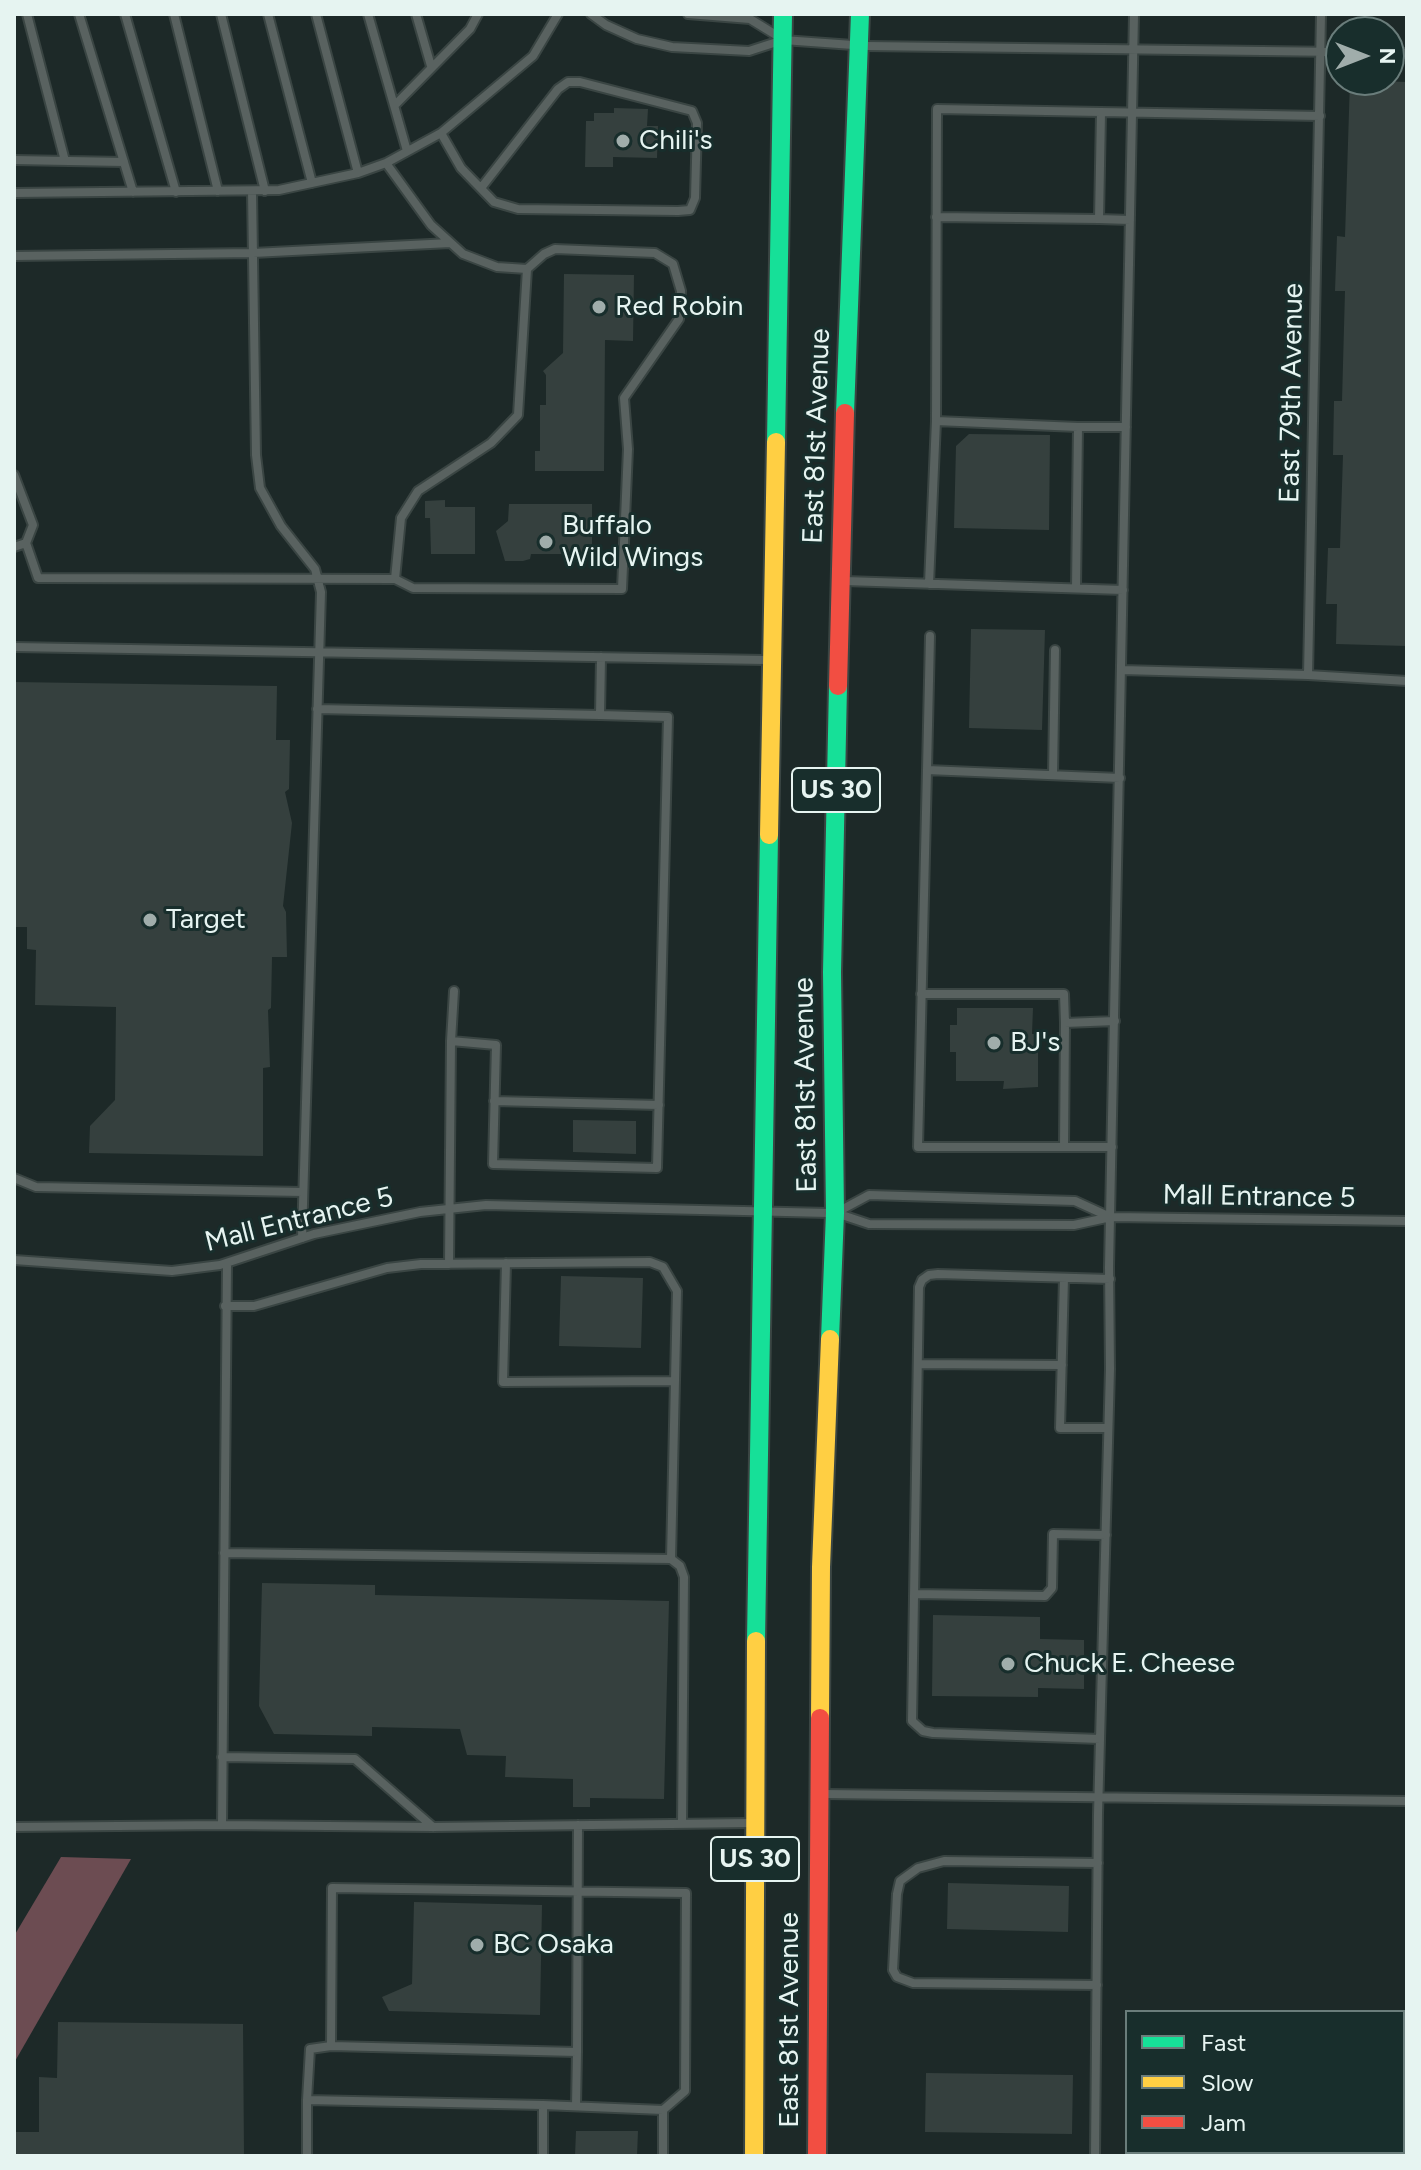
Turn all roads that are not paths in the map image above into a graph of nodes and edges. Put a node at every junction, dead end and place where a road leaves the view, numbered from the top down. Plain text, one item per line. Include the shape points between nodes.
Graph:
1 (27, 14) edge
2 (79, 14) edge
3 (125, 14) edge
4 (174, 14) edge
5 (221, 14) edge
6 (268, 14) edge
7 (316, 14) edge
8 (368, 14) edge
9 (416, 14) edge
10 (466, 14) edge
11 (478, 14) edge
12 (558, 14) edge
13 (591, 14) edge
14 (688, 14) edge
15 (783, 14) edge
16 (860, 14) edge
17 (1134, 14) edge
18 (1321, 14) edge
19 (470, 29) junction
20 (783, 40) junction
21 (860, 46) junction
22 (1134, 51) junction
23 (1321, 51) junction
24 (1325, 51) edge
25 (431, 66) junction
26 (395, 105) junction
27 (1101, 113) junction
28 (1132, 114) junction
29 (1320, 116) junction
30 (441, 133) junction
31 (407, 151) junction
32 (14, 160) edge
33 (65, 161) junction
34 (124, 162) junction
35 (386, 163) junction
36 (358, 173) junction
37 (312, 183) junction
38 (481, 188) junction
39 (218, 191) junction
40 (252, 191) junction
41 (265, 191) junction
42 (133, 192) junction
43 (176, 192) junction
44 (14, 193) edge
45 (936, 217) junction
46 (1099, 219) junction
47 (1130, 220) junction
48 (450, 243) junction
49 (253, 253) junction
50 (14, 256) edge
51 (527, 269) junction
52 (936, 421) junction
53 (1078, 427) junction
54 (1126, 427) junction
55 (14, 475) edge
56 (26, 543) junction
57 (14, 547) edge
58 (395, 579) junction
59 (318, 580) junction
60 (840, 581) junction
61 (929, 584) junction
62 (1076, 588) junction
63 (1123, 590) junction
64 (930, 636) dead end
65 (14, 647) edge
66 (1055, 650) dead end
67 (319, 652) junction
68 (601, 657) junction
69 (773, 660) junction
70 (1122, 670) junction
71 (1308, 675) junction
72 (1407, 681) edge
73 (317, 709) junction
74 (600, 715) junction
75 (927, 770) junction
76 (1053, 775) junction
77 (1120, 778) junction
78 (454, 991) dead end
79 (921, 994) junction
80 (1115, 1021) junction
81 (1065, 1023) junction
82 (451, 1041) junction
83 (494, 1101) junction
84 (659, 1105) junction
85 (1064, 1147) junction
86 (1112, 1147) junction
87 (14, 1178) edge
88 (303, 1192) junction
89 (450, 1208) junction
90 (764, 1212) junction
91 (835, 1213) junction
92 (1111, 1217) junction
93 (1407, 1221) edge
94 (302, 1238) junction
95 (14, 1260) edge
96 (506, 1263) junction
97 (227, 1264) junction
98 (449, 1264) junction
99 (1064, 1278) junction
100 (1110, 1279) junction
101 (225, 1306) junction
102 (918, 1364) junction
103 (1062, 1365) junction
104 (675, 1381) junction
105 (1108, 1428) junction
106 (1106, 1535) junction
107 (224, 1553) junction
108 (671, 1559) junction
109 (914, 1594) junction
110 (1100, 1739) junction
111 (222, 1757) junction
112 (820, 1794) junction
113 (1099, 1798) junction
114 (1407, 1801) edge
115 (755, 1823) junction
116 (682, 1824) junction
117 (222, 1825) junction
118 (578, 1825) junction
119 (14, 1827) edge
120 (433, 1827) junction
121 (1098, 1863) junction
122 (578, 1891) junction
123 (1097, 1985) junction
124 (331, 2046) junction
125 (577, 2052) junction
126 (307, 2100) junction
127 (543, 2105) junction
128 (576, 2106) junction
129 (663, 2110) junction
130 (307, 2156) edge
131 (543, 2156) edge
132 (663, 2156) edge
133 (754, 2156) edge
134 (817, 2156) edge
135 (1095, 2156) edge

1 - 33 lane
2 - 34 lane
3 - 43 lane
4 - 39 lane
5 - 41 lane
6 - 37 lane
7 - 36 lane
8 - 26 lane
9 - 25 lane
10 - 19 lane
11 - 19 lane
12 - 30 lane via 533,56
13 - 20 lane via 637,39 672,47 749,51
14 - 20 lane via 750,19
15 - 20 highway, East 81st Avenue / US 30
16 - 21 highway, East 81st Avenue / US 30
17 - 22 lane
18 - 23 lane, East 79th Avenue
19 - 25 lane
20 - 21 lane
20 - 69 highway, East 81st Avenue / US 30
21 - 22 lane
21 - 60 highway, East 81st Avenue / US 30
22 - 23 lane
22 - 28 lane
23 - 24 lane
23 - 29 lane, East 79th Avenue
25 - 26 lane
26 - 31 lane
27 - 28 lane
27 - 45 lane via 937,109
27 - 46 lane
28 - 29 lane
28 - 47 lane
29 - 71 lane, East 79th Avenue
30 - 31 lane
30 - 38 lane via 461,168
31 - 35 lane
32 - 33 lane
33 - 34 lane
34 - 42 lane
35 - 36 lane
35 - 48 lane
36 - 37 lane
37 - 41 lane
38 - 38 lane via 494,202 518,209 690,210 695,198 697,123 692,111 568,82
39 - 40 lane
39 - 43 lane
40 - 41 lane
40 - 49 lane
42 - 43 lane
42 - 44 lane
45 - 46 lane
45 - 52 lane
46 - 47 lane
47 - 54 lane
48 - 49 lane
48 - 51 lane via 497,267
49 - 50 lane
49 - 59 lane via 260,488
51 - 58 lane via 518,415 491,443 418,491 401,518
51 - 58 lane via 555,249 655,253 673,264 681,291 679,319 624,398 628,449 622,589 413,588
52 - 53 lane
52 - 61 lane
53 - 54 lane
53 - 62 lane
54 - 63 lane
55 - 56 lane via 33,525
56 - 57 lane
56 - 59 lane via 38,578
58 - 59 lane
59 - 67 lane
60 - 61 lane
60 - 91 highway, East 81st Avenue / US 30 via 832,972
61 - 62 lane
62 - 63 lane
63 - 70 lane
64 - 75 lane
65 - 67 lane
66 - 76 lane
67 - 68 lane
67 - 73 lane
68 - 69 lane
68 - 74 lane
69 - 90 highway, East 81st Avenue / US 30
70 - 71 lane
70 - 77 lane
71 - 72 lane
73 - 74 lane
73 - 88 lane
74 - 84 lane via 668,717
75 - 76 lane
75 - 79 lane
76 - 77 lane
77 - 80 lane
78 - 82 lane
79 - 81 lane via 1064,994
79 - 85 lane via 918,1147
80 - 81 lane
80 - 86 lane
81 - 85 lane
82 - 83 lane via 496,1045
82 - 89 lane
83 - 84 lane
83 - 84 lane via 493,1164 523,1165 657,1168
85 - 86 lane
86 - 92 lane
87 - 88 lane via 36,1187
88 - 94 lane
89 - 90 lane, Mall Entrance 5
89 - 94 lane, Mall Entrance 5
89 - 98 lane
90 - 91 lane, Mall Entrance 5
90 - 115 highway, East 81st Avenue / US 30
91 - 92 lane, Mall Entrance 5 via 869,1224 1074,1225
91 - 92 lane, Mall Entrance 5 via 869,1195 1075,1201
91 - 112 highway, East 81st Avenue / US 30 via 821,1567
92 - 93 lane, Mall Entrance 5
92 - 100 lane
94 - 97 lane, Mall Entrance 5
95 - 97 lane, Mall Entrance 5 via 172,1271
96 - 98 lane
96 - 104 lane via 650,1262 663,1267 677,1291
96 - 104 lane via 503,1382
97 - 101 lane
98 - 101 lane via 387,1268 287,1299
99 - 100 lane
99 - 102 lane via 929,1275 919,1287
99 - 103 lane
100 - 105 lane
101 - 107 lane
102 - 103 lane
102 - 109 lane
103 - 105 lane via 1060,1428
104 - 108 lane
105 - 106 lane
106 - 109 lane via 1053,1534 1052,1588 1045,1596
106 - 110 lane
107 - 108 lane
107 - 111 lane
108 - 116 lane via 684,1577
109 - 110 lane via 916,1727 933,1733
110 - 113 lane
111 - 117 lane
111 - 120 lane via 355,1759
112 - 113 lane
112 - 134 highway, East 81st Avenue / US 30
113 - 114 lane
113 - 121 lane
115 - 116 lane
115 - 133 highway, East 81st Avenue / US 30
116 - 118 lane
117 - 119 lane
117 - 120 lane
118 - 120 lane
118 - 122 lane
121 - 123 lane
121 - 123 lane via 944,1861 918,1868 900,1881 893,1970 913,1983
122 - 124 lane via 332,1888
122 - 125 lane
122 - 129 lane via 686,1893 685,2091
123 - 135 lane
124 - 125 lane
124 - 126 lane via 310,2049
125 - 128 lane
126 - 127 lane
126 - 130 lane
127 - 128 lane
127 - 131 lane
128 - 129 lane
129 - 132 lane

